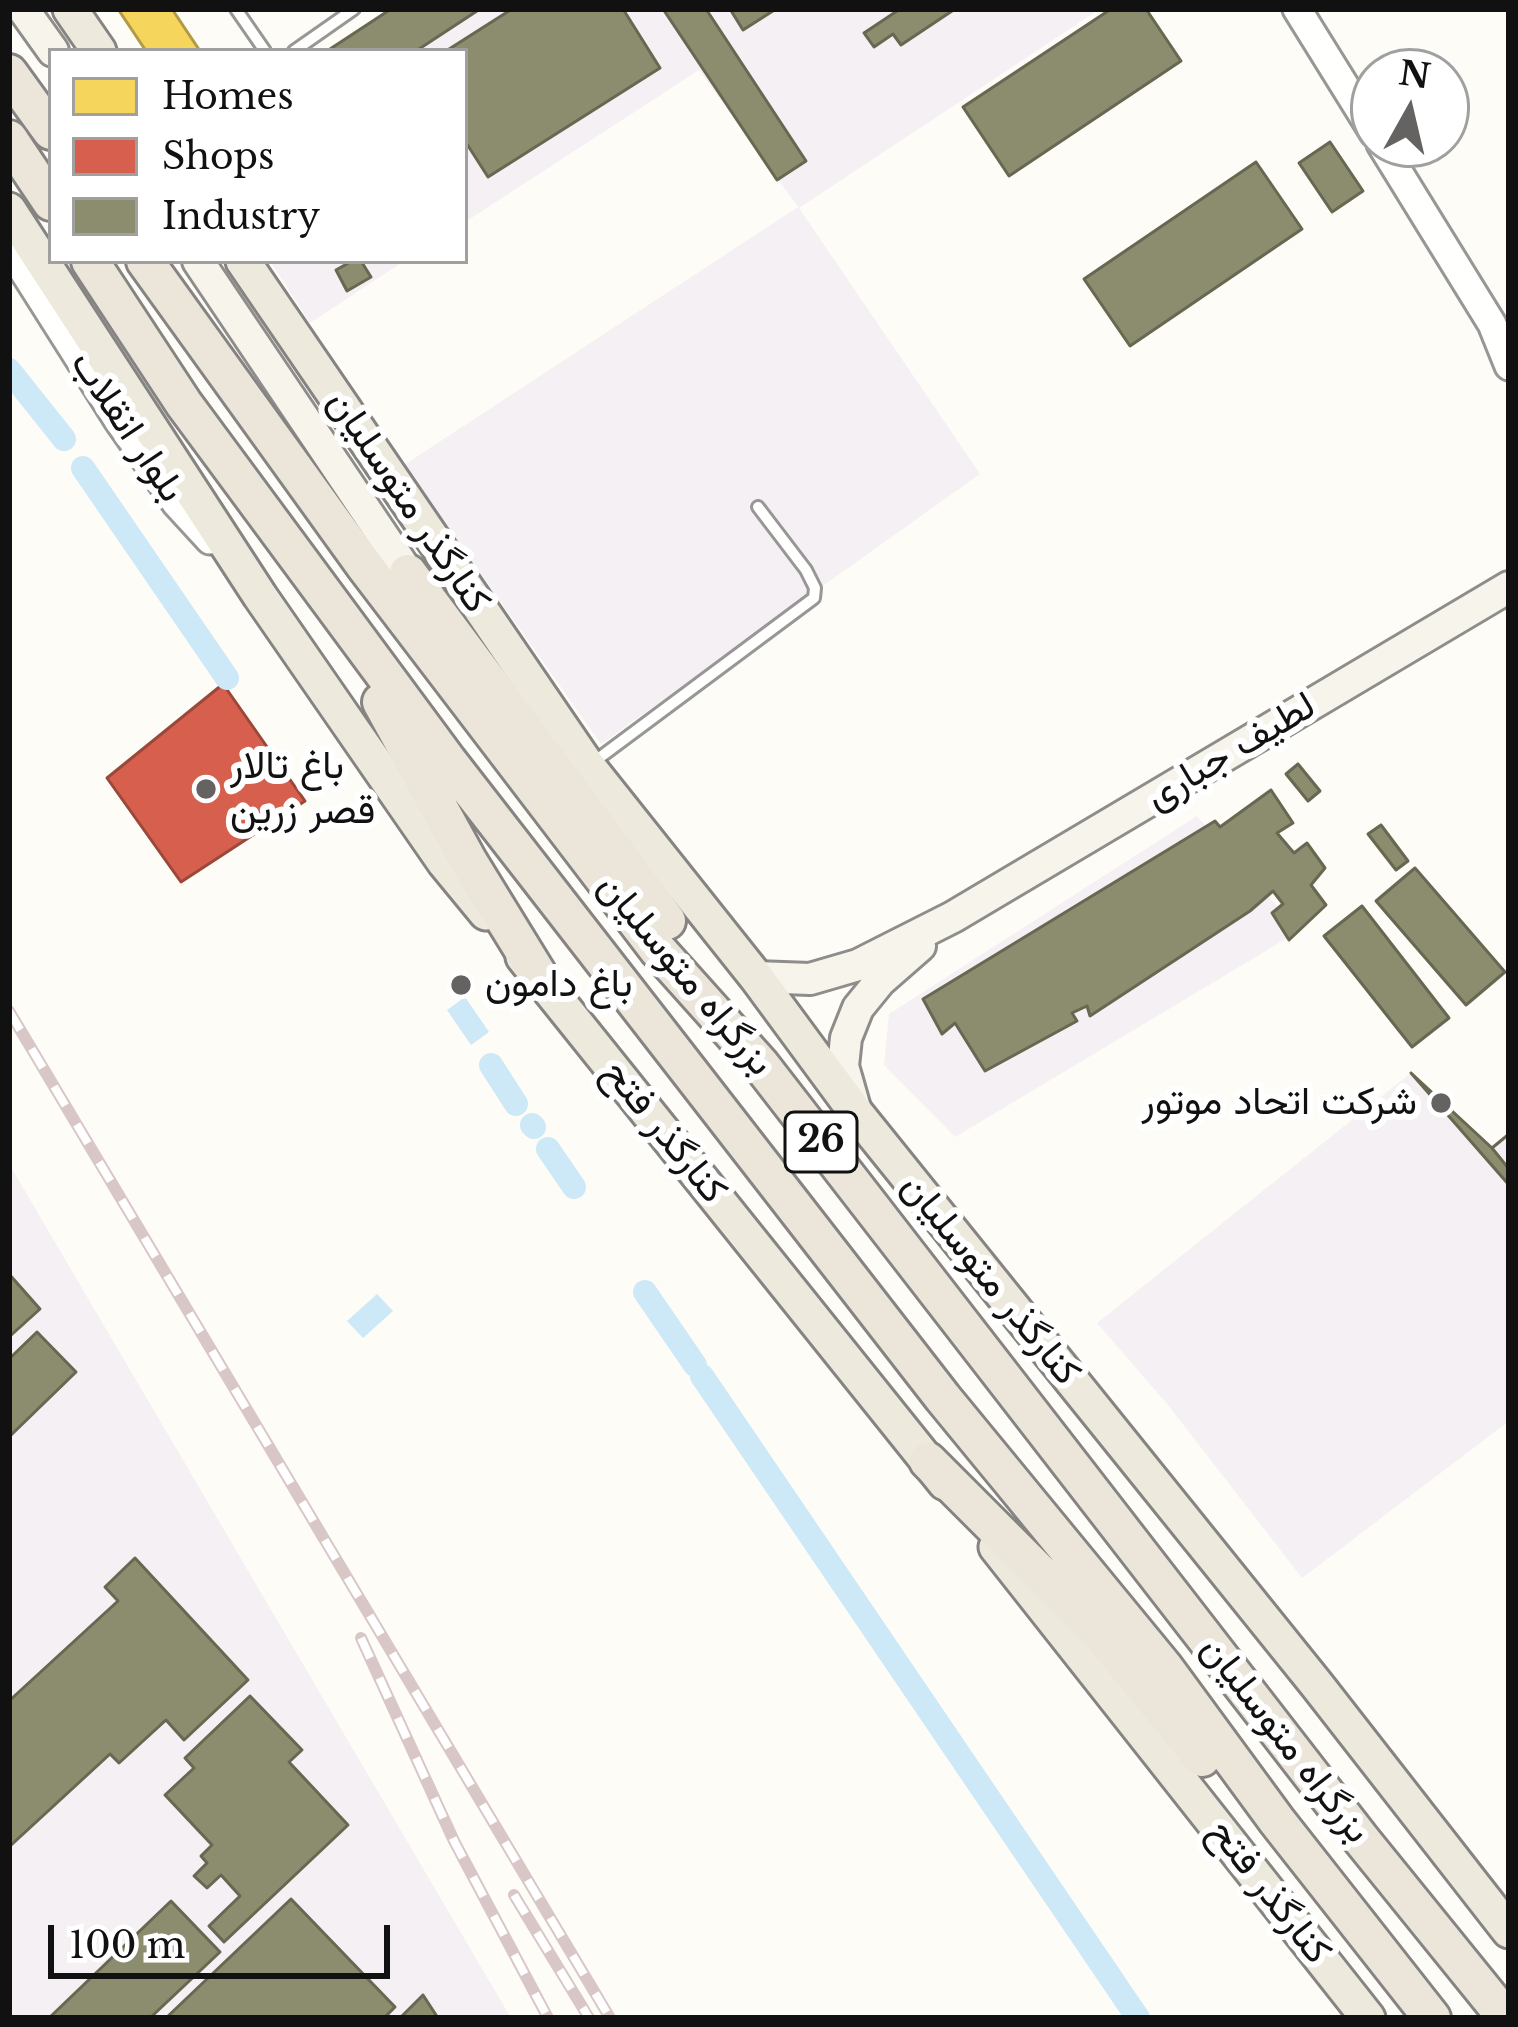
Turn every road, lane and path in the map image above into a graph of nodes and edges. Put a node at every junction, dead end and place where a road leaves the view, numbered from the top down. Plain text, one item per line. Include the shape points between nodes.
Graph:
1 (23, 9) edge
2 (70, 9) edge
3 (236, 9) edge
4 (354, 9) edge
5 (1297, 9) edge
6 (50, 48) edge
7 (97, 48) edge
8 (264, 48) edge
9 (298, 48) edge
10 (9, 73) edge
11 (1350, 95) edge
12 (48, 127) edge
13 (9, 139) edge
14 (1396, 168) edge
15 (48, 198) edge
16 (9, 209) edge
17 (9, 248) edge
18 (92, 264) edge
19 (147, 264) edge
20 (201, 264) edge
21 (245, 264) edge
22 (1509, 366) edge
23 (758, 507) dead end
24 (408, 573) joint
25 (1509, 587) edge
26 (318, 589) junction
27 (260, 596) junction
28 (588, 766) junction
29 (953, 917) junction
30 (539, 976) junction
31 (756, 977) junction
32 (761, 1065) junction
33 (856, 1114) junction
34 (928, 1461) junction
35 (1277, 1821) junction
36 (1509, 1931) edge
37 (1368, 2018) edge
38 (1432, 2018) edge
39 (1506, 2018) edge

1 - 6 main road
2 - 7 main road
3 - 8 lane
4 - 9 lane
5 - 11 street
10 - 12 highway
13 - 15 highway
14 - 22 street via 1492,324
16 - 27 main road, کنارگذر فتح
17 - 27 street, بلوار انقلاب via 176,503
18 - 26 highway, بزرگراه متوسلیان / 26
19 - 32 highway, بزرگراه متوسلیان / 26 via 364,566 658,950
20 - 24 main road
21 - 28 main road, کنارگذر متوسلیان
23 - 28 lane via 806,570 814,598
24 - 32 highway via 724,997
25 - 29 main road, لطیف جباری
26 - 30 highway
26 - 35 highway, بزرگراه متوسلیان / 26
27 - 30 main road, کنارگذر فتح via 443,862
28 - 31 main road, کنارگذر متوسلیان
29 - 31 main road via 858,965 810,979
29 - 33 main road via 858,1008 843,1066
30 - 34 main road, کنارگذر فتح
31 - 33 main road, کنارگذر متوسلیان
32 - 39 highway, بزرگراه متوسلیان / 26
33 - 36 main road, کنارگذر متوسلیان
34 - 35 highway via 1099,1632 1205,1760
34 - 37 main road, کنارگذر فتح
35 - 38 highway, بزرگراه متوسلیان / 26

